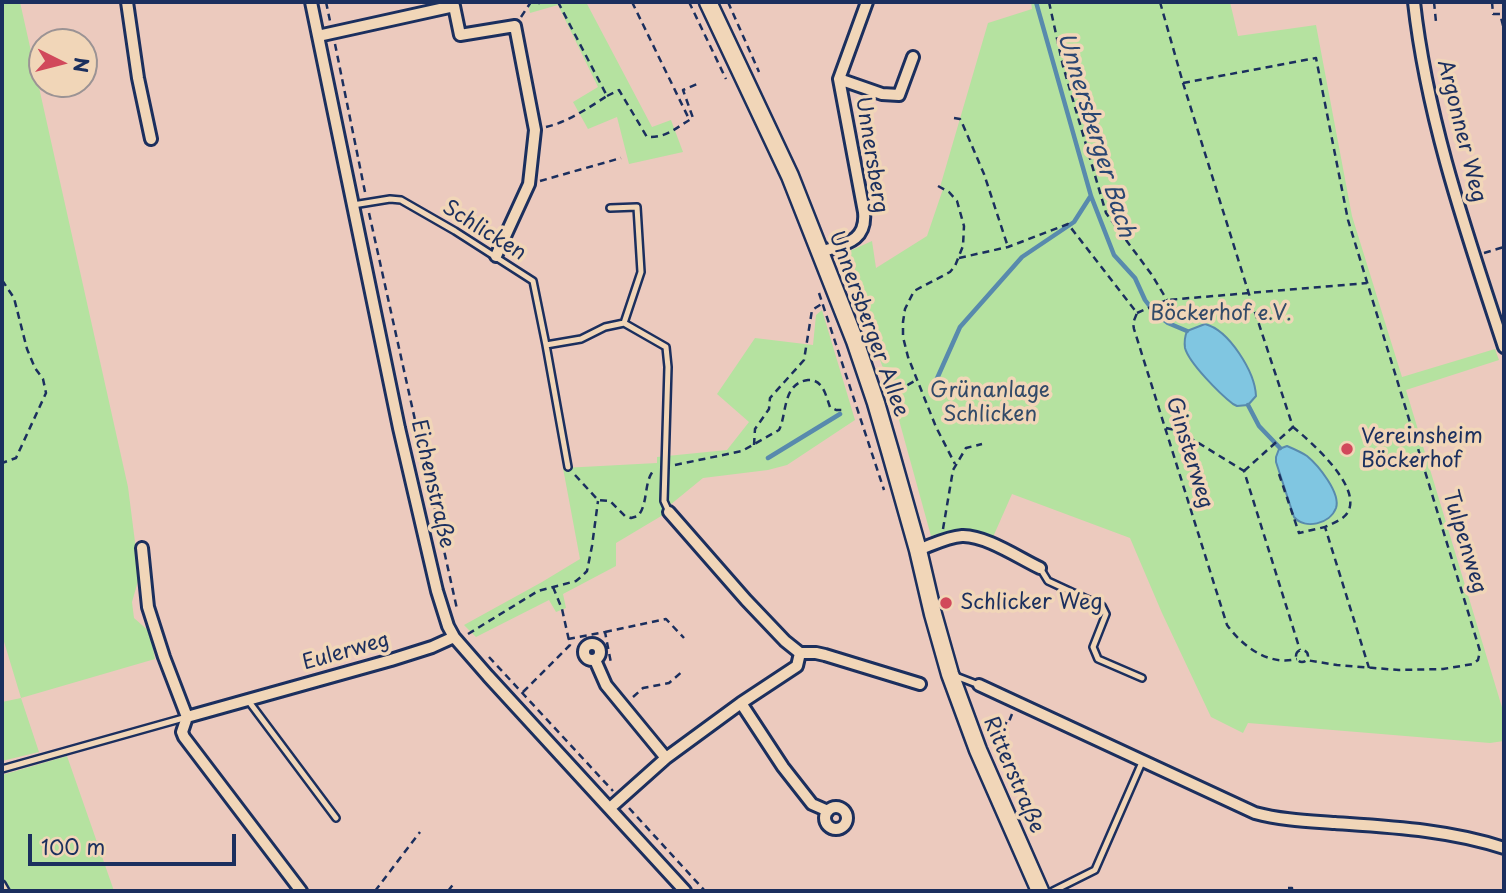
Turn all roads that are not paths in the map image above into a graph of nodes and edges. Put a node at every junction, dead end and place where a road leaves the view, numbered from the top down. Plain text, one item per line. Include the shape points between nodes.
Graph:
1 (127, 2) edge
2 (312, 2) edge
3 (708, 2) edge
4 (867, 2) edge
5 (1414, 2) edge
6 (454, 4) edge
7 (318, 36) junction
8 (913, 57) dead end
9 (839, 79) junction
10 (151, 139) dead end
11 (353, 205) junction
12 (610, 208) dead end
13 (821, 252) junction
14 (496, 256) junction
15 (1499, 312) edge
16 (624, 323) junction
17 (546, 345) junction
18 (1504, 347) edge
19 (568, 467) road end
20 (669, 512) joint
21 (142, 548) dead end
22 (918, 550) junction
23 (1040, 568) joint
24 (454, 637) junction
25 (800, 653) junction
26 (595, 660) dead end
27 (950, 674) junction
28 (1142, 678) dead end
29 (920, 684) dead end
30 (979, 685) joint
31 (247, 699) junction
32 (741, 703) junction
33 (187, 717) junction
34 (666, 758) junction
35 (1143, 760) junction
36 (2, 769) edge
37 (610, 808) junction
38 (828, 811) dead end
39 (336, 818) dead end
40 (1504, 848) edge
41 (2, 884) edge
42 (6, 891) edge
43 (301, 891) edge
44 (685, 891) edge
45 (1040, 891) edge
46 (1053, 891) edge

1 - 10 street
2 - 7 street, Eichenstraße
3 - 13 main road, Unnersberger Allee
4 - 9 street, Unnersberg
5 - 15 street, Argonner Weg via 1429,96 1447,165 1475,256
6 - 7 street
6 - 14 street via 460,35 515,26 535,130 529,184
7 - 11 street, Eichenstraße
8 - 9 street, Unnersberg via 899,95 881,94
9 - 13 street, Unnersberg via 864,226 858,236
11 - 14 lane, Schlicken via 401,200
11 - 24 street, Eichenstraße via 419,516 445,619
12 - 16 lane via 637,207 641,272
13 - 22 main road, Unnersberger Allee via 876,403
14 - 17 lane, Schlicken via 533,281
15 - 18 street, Argonner Weg
16 - 17 lane via 581,339
16 - 20 lane via 666,347 664,502
17 - 19 lane, Schlicken
20 - 25 street
21 - 33 street via 148,607
22 - 23 street via 971,536
22 - 27 main road, Unnersberger Allee
23 - 28 lane via 1048,581 1102,606 1106,614 1093,647 1098,659
24 - 31 street, Eulerweg via 391,660
24 - 37 street, Eichenstraße
25 - 29 street via 825,655
25 - 32 street via 797,666
26 - 34 street via 606,685
27 - 30 lane
27 - 45 main road, Ritterstraße
30 - 35 street
31 - 33 street, Eulerweg
31 - 39 lane
32 - 34 street
32 - 38 street via 812,804
33 - 36 lane, Eulerweg
33 - 43 street via 182,732 187,742
34 - 37 street
35 - 40 street via 1269,817 1432,832
35 - 46 lane via 1095,870
37 - 44 street, Eichenstraße
41 - 42 lane

